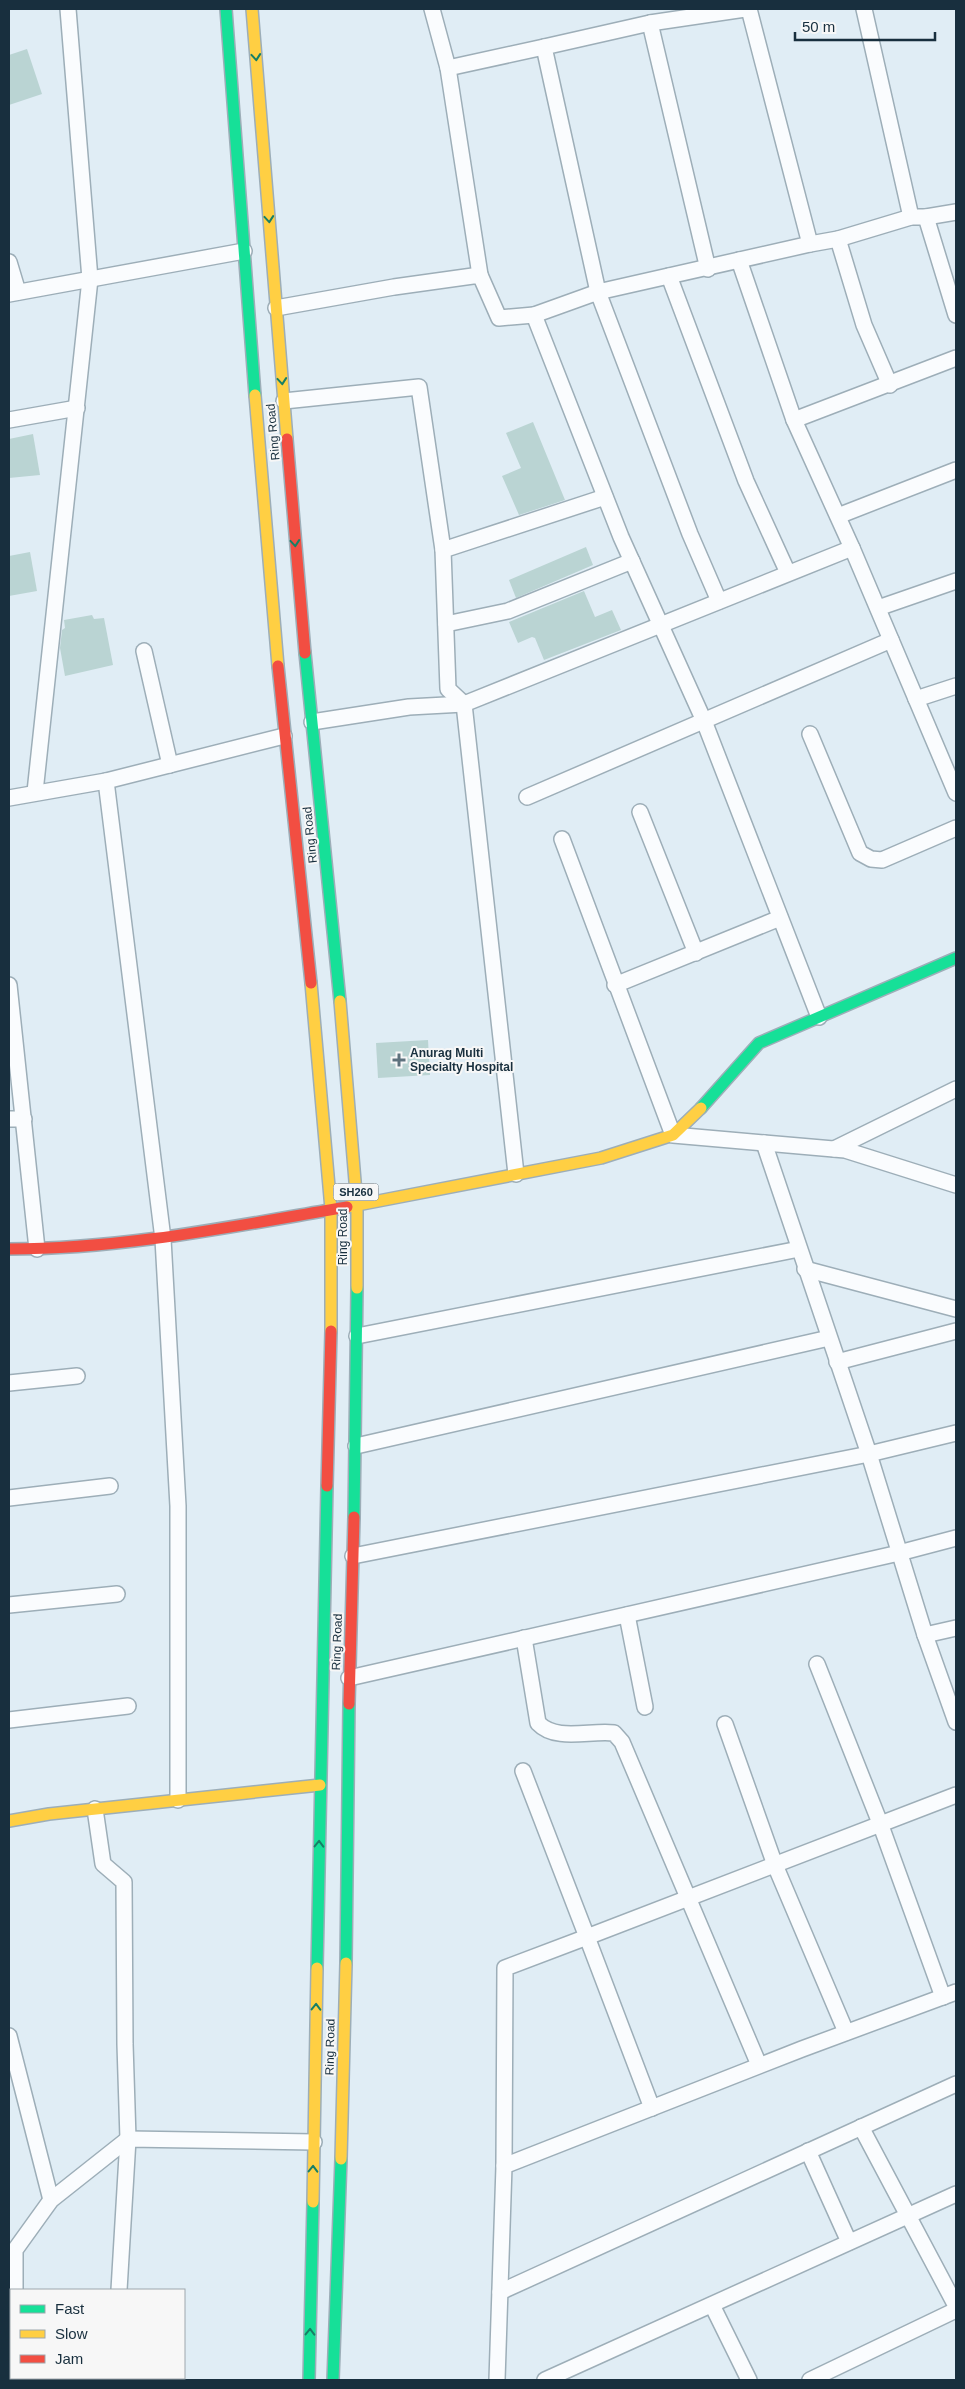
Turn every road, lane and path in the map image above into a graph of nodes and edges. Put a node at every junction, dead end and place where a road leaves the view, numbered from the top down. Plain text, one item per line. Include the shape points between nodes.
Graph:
1 (68, 9) edge
2 (226, 9) edge
3 (252, 9) edge
4 (432, 9) edge
5 (747, 9) edge
6 (864, 9) edge
7 (723, 11) edge
8 (650, 23) junction
9 (544, 47) junction
10 (448, 68) junction
11 (956, 212) edge
12 (919, 217) junction
13 (838, 239) junction
14 (810, 244) junction
15 (244, 251) junction
16 (740, 260) junction
17 (9, 262) edge
18 (708, 269) junction
19 (480, 275) junction
20 (669, 276) junction
21 (90, 279) junction
22 (598, 292) junction
23 (13, 293) edge
24 (276, 308) junction
25 (534, 315) junction
26 (956, 315) edge
27 (956, 358) edge
28 (890, 385) junction
29 (284, 401) junction
30 (77, 408) junction
31 (9, 420) edge
32 (794, 420) junction
33 (956, 470) edge
34 (605, 497) junction
35 (838, 516) junction
36 (852, 548) junction
37 (443, 550) junction
38 (632, 561) junction
39 (788, 574) junction
40 (956, 581) edge
41 (719, 601) junction
42 (878, 608) junction
43 (446, 624) junction
44 (660, 625) junction
45 (891, 640) junction
46 (144, 652) dead end
47 (956, 686) edge
48 (916, 700) junction
49 (464, 704) junction
50 (704, 721) junction
51 (312, 722) junction
52 (810, 734) dead end
53 (284, 736) junction
54 (170, 765) junction
55 (106, 781) junction
56 (35, 792) junction
57 (956, 793) edge
58 (527, 797) dead end
59 (9, 798) edge
60 (640, 812) dead end
61 (956, 828) edge
62 (562, 839) dead end
63 (780, 918) junction
64 (696, 953) junction
65 (956, 958) edge
66 (9, 985) edge
67 (615, 985) junction
68 (819, 1017) junction
69 (956, 1089) edge
70 (9, 1119) edge
71 (24, 1119) junction
72 (673, 1136) junction
73 (764, 1143) junction
74 (834, 1149) junction
75 (516, 1174) junction
76 (956, 1185) edge
77 (357, 1205) junction
78 (331, 1209) junction
79 (163, 1239) junction
80 (9, 1249) edge
81 (37, 1249) junction
82 (799, 1249) junction
83 (805, 1269) junction
84 (956, 1309) edge
85 (956, 1331) edge
86 (357, 1336) junction
87 (829, 1338) junction
88 (838, 1362) junction
89 (77, 1376) dead end
90 (9, 1383) edge
91 (956, 1433) edge
92 (356, 1446) junction
93 (869, 1454) junction
94 (110, 1486) dead end
95 (9, 1498) edge
96 (956, 1538) edge
97 (899, 1553) junction
98 (353, 1556) junction
99 (117, 1594) dead end
100 (9, 1605) edge
101 (627, 1615) junction
102 (956, 1628) edge
103 (925, 1635) junction
104 (524, 1638) junction
105 (817, 1664) dead end
106 (349, 1678) junction
107 (953, 1703) edge
108 (128, 1706) dead end
109 (645, 1707) dead end
110 (9, 1720) edge
111 (956, 1722) edge
112 (725, 1724) dead end
113 (523, 1772) dead end
114 (320, 1785) junction
115 (956, 1795) edge
116 (178, 1800) junction
117 (95, 1809) junction
118 (9, 1821) edge
119 (880, 1823) junction
120 (775, 1865) junction
121 (687, 1899) junction
122 (587, 1937) junction
123 (950, 1994) edge
124 (846, 2032) junction
125 (9, 2036) edge
126 (759, 2065) junction
127 (956, 2084) edge
128 (652, 2108) junction
129 (861, 2127) junction
130 (128, 2139) junction
131 (314, 2142) junction
132 (808, 2151) junction
133 (504, 2166) junction
134 (956, 2194) edge
135 (51, 2200) junction
136 (907, 2216) junction
137 (850, 2242) junction
138 (12, 2250) edge
139 (15, 2289) edge
140 (119, 2289) edge
141 (500, 2292) junction
142 (712, 2305) junction
143 (956, 2306) edge
144 (956, 2310) edge
145 (309, 2380) edge
146 (333, 2380) edge
147 (497, 2380) edge
148 (547, 2380) edge
149 (749, 2380) edge
150 (810, 2380) edge

1 - 21 street
2 - 15 main road, Ring Road / SH260
3 -> 24 main road, Ring Road / SH260
4 - 10 street
5 - 7 street
5 - 14 street
6 - 12 street
7 - 8 street
8 - 9 street
8 - 18 street
9 - 10 street
9 - 22 street
10 - 19 street
11 - 12 street
12 - 13 street
12 - 26 street
13 - 14 street
13 - 28 street via 864,325
14 - 16 street
15 - 21 street
15 - 53 main road, Ring Road / SH260
16 - 18 street
16 - 32 street
17 - 23 street
18 - 20 street
19 - 24 street
19 - 25 street via 499,318
20 - 22 street
20 - 39 street via 746,481
21 - 23 street
21 - 30 street
22 - 25 street
22 - 41 street via 690,534
24 -> 29 main road, Ring Road / SH260
25 - 34 street
27 - 28 street
28 - 32 street
29 - 37 street via 419,387
29 -> 51 main road, Ring Road / SH260
30 - 31 street
30 - 56 street
32 - 35 street
33 - 35 street
34 - 37 street
34 - 38 street
35 - 36 street
36 - 39 street
36 - 42 street
37 - 43 street
38 - 43 street via 508,611
38 - 44 street
39 - 41 street
40 - 42 street
41 - 44 street
42 - 45 street
43 - 49 street via 448,690
44 - 49 street
44 - 50 street
45 - 48 street
45 - 50 street
46 - 54 street
47 - 48 street
48 - 57 street
49 - 51 street via 409,707
49 - 75 street
50 - 58 street
50 - 63 street
51 - 77 main road, Ring Road / SH260
52 - 61 street via 860,853 882,860
53 - 54 street
53 - 78 main road, Ring Road / SH260 via 317,1042
54 - 55 street
55 - 56 street
55 - 79 street
56 - 59 street
60 - 64 street
62 - 67 street
63 - 64 street
63 - 68 street
64 - 67 street
65 - 68 main road
66 - 71 street
67 - 72 street
68 - 72 main road via 759,1043
69 - 74 street
70 - 71 street
71 - 81 street
72 - 73 street
72 - 75 main road via 601,1158
73 - 74 street
73 - 82 street
74 - 76 street
75 - 77 main road
77 - 78 main road
77 - 86 main road, Ring Road / SH260
78 - 79 main road
78 - 114 main road, Ring Road / SH260
79 - 81 main road
79 - 116 street via 178,1506
80 - 81 main road
82 - 83 street
82 - 86 street
83 - 84 street
83 - 87 street
85 - 88 street
86 - 92 main road, Ring Road / SH260
87 - 88 street
87 - 92 street
88 - 93 street
89 - 90 street
91 - 93 street
92 - 98 main road, Ring Road / SH260
93 - 97 street
93 - 98 street
94 - 95 street
96 - 97 street
97 - 101 street
97 - 103 street
98 - 106 main road, Ring Road / SH260
99 - 100 street
101 - 104 street
101 - 109 street
102 - 103 street
103 - 107 street
104 - 106 street
104 - 121 street via 538,1723 555,1734 600,1731 614,1733 618,1737
105 - 119 street
106 - 146 main road, Ring Road / SH260 via 344,2087
107 - 111 street
108 - 110 street
112 - 120 street
113 - 122 street
114 - 116 main road
131 -> 114 main road, Ring Road / SH260
115 - 119 street
116 - 117 main road
117 - 118 main road
117 - 130 street via 103,1864 124,1882 124,2044
119 - 120 street
119 - 123 street
120 - 121 street
120 - 124 street
121 - 122 street
121 - 126 street
122 - 128 street
122 - 133 street via 504,1968
123 - 124 street
124 - 126 street
125 - 135 street
126 - 128 street
127 - 129 street
128 - 133 street
129 - 132 street
129 - 136 street
130 - 131 street
130 - 135 street
130 - 140 street
145 -> 131 main road, Ring Road / SH260
132 - 137 street
132 - 141 street
133 - 141 street
134 - 136 street
135 - 138 street
136 - 137 street
136 - 143 street
137 - 142 street
138 - 139 street
141 - 147 street
142 - 148 street
142 - 149 street
144 - 150 street

